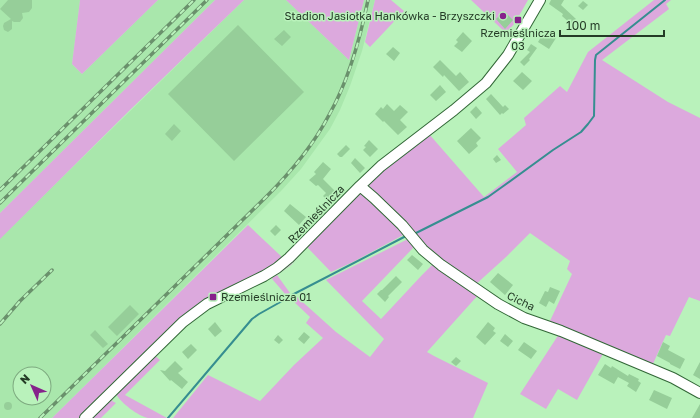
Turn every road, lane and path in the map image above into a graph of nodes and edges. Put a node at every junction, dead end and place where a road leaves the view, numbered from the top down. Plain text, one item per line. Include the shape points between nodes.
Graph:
1 (540, 0) edge
2 (360, 186) junction
3 (700, 393) edge
4 (85, 418) edge

1 - 2 street, Rzemieślnicza via 508,55 486,83 381,166
2 - 3 street, Cicha via 402,225 423,250 498,304 524,318 673,378
2 - 4 street, Rzemieślnicza via 277,268 207,304 183,322

